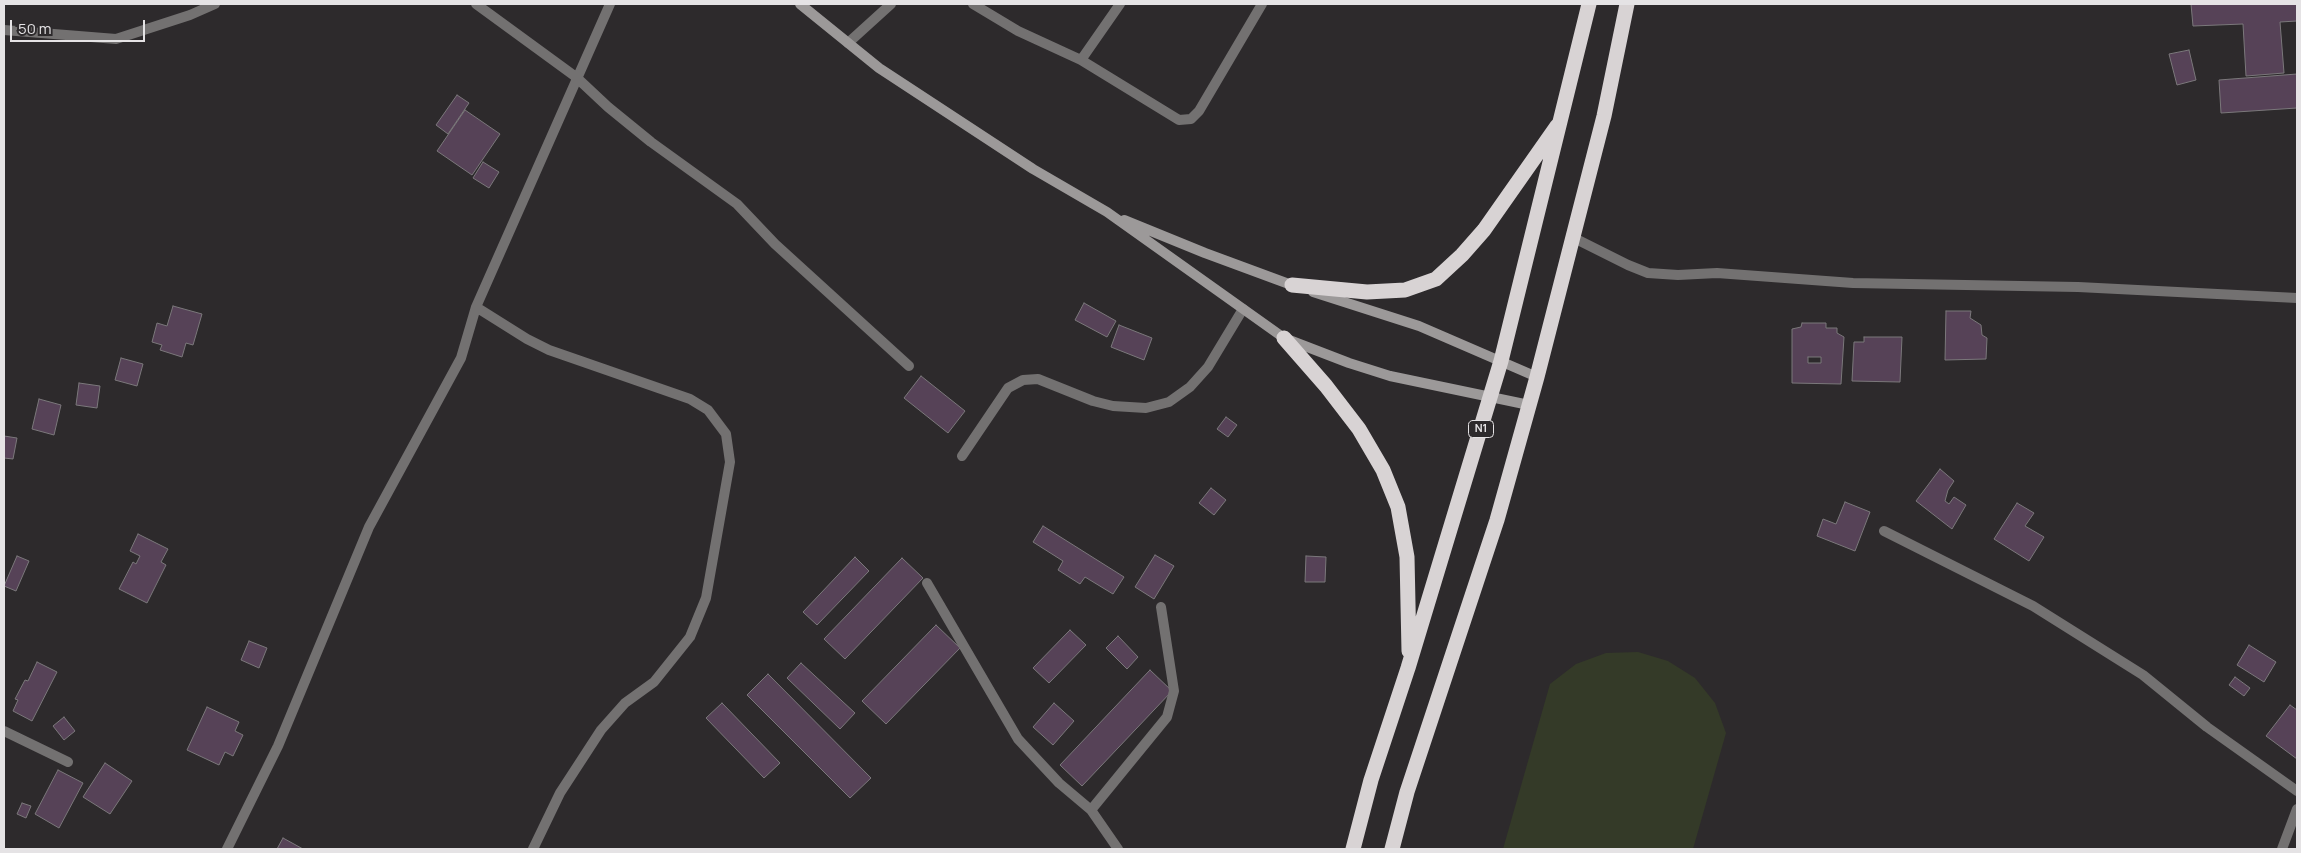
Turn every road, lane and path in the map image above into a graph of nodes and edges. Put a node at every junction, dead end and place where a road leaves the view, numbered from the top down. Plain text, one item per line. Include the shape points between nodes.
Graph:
1 (215, 4) edge
2 (476, 4) edge
3 (610, 4) edge
4 (800, 4) edge
5 (891, 4) edge
6 (973, 4) edge
7 (1120, 4) edge
8 (1262, 4) edge
9 (1589, 4) edge
10 (1627, 4) edge
11 (4, 30) edge
12 (848, 43) junction
13 (1081, 60) junction
14 (576, 77) junction
15 (1562, 119) junction
16 (1107, 212) junction
17 (1572, 237) junction
18 (1292, 285) junction
19 (2297, 298) edge
20 (476, 307) junction
21 (1243, 309) junction
22 (1284, 338) junction
23 (1501, 361) junction
24 (909, 366) dead end
25 (1537, 376) junction
26 (1491, 396) junction
27 (1529, 405) junction
28 (962, 456) dead end
29 (1884, 531) dead end
30 (927, 583) dead end
31 (1161, 607) dead end
32 (1408, 668) junction
33 (4, 731) edge
34 (68, 762) dead end
35 (2297, 791) edge
36 (2297, 809) edge
37 (1091, 810) junction
38 (227, 849) edge
39 (533, 849) edge
40 (1118, 849) edge
41 (1353, 849) edge
42 (1392, 849) edge
43 (2282, 849) edge

1 - 11 street via 116,39
2 - 14 street
3 - 14 street
4 - 12 street
5 - 12 street
6 - 13 street via 1018,31
7 - 13 street
8 - 13 street via 1200,111 1191,119 1179,120
9 - 15 highway, N1
10 - 17 highway via 1604,116
12 - 16 street via 922,97 1033,169
14 - 20 street
14 - 24 street via 644,136 737,204 775,244
15 - 18 highway via 1484,230 1436,279 1405,290 1367,292
15 - 23 highway, N1
16 - 18 street
16 - 21 street
17 - 19 street via 1628,265 1671,275 1717,273 1853,283 2078,287
17 - 25 highway
18 - 23 street via 1418,326
20 - 38 street via 461,358 369,527 278,746
20 - 39 street via 549,350 690,399 708,410 726,434 730,462 706,598 690,637 654,682 625,703 601,730 560,793
21 - 22 street
21 - 28 street via 1208,367 1190,387 1169,402 1146,408 1113,406 1038,379 1022,380 1008,388
22 - 26 street via 1390,376
22 - 32 highway via 1359,429 1383,470 1398,508 1407,557
23 - 25 street
23 - 26 highway, N1
25 - 27 highway
26 - 27 street
26 - 32 highway, N1
27 - 42 highway
29 - 35 street via 2033,606 2143,675 2207,727
30 - 37 street via 1018,739 1059,783
31 - 37 street via 1174,691 1167,718
32 - 41 highway, N1 via 1371,780
33 - 34 street
36 - 43 street
37 - 40 street

